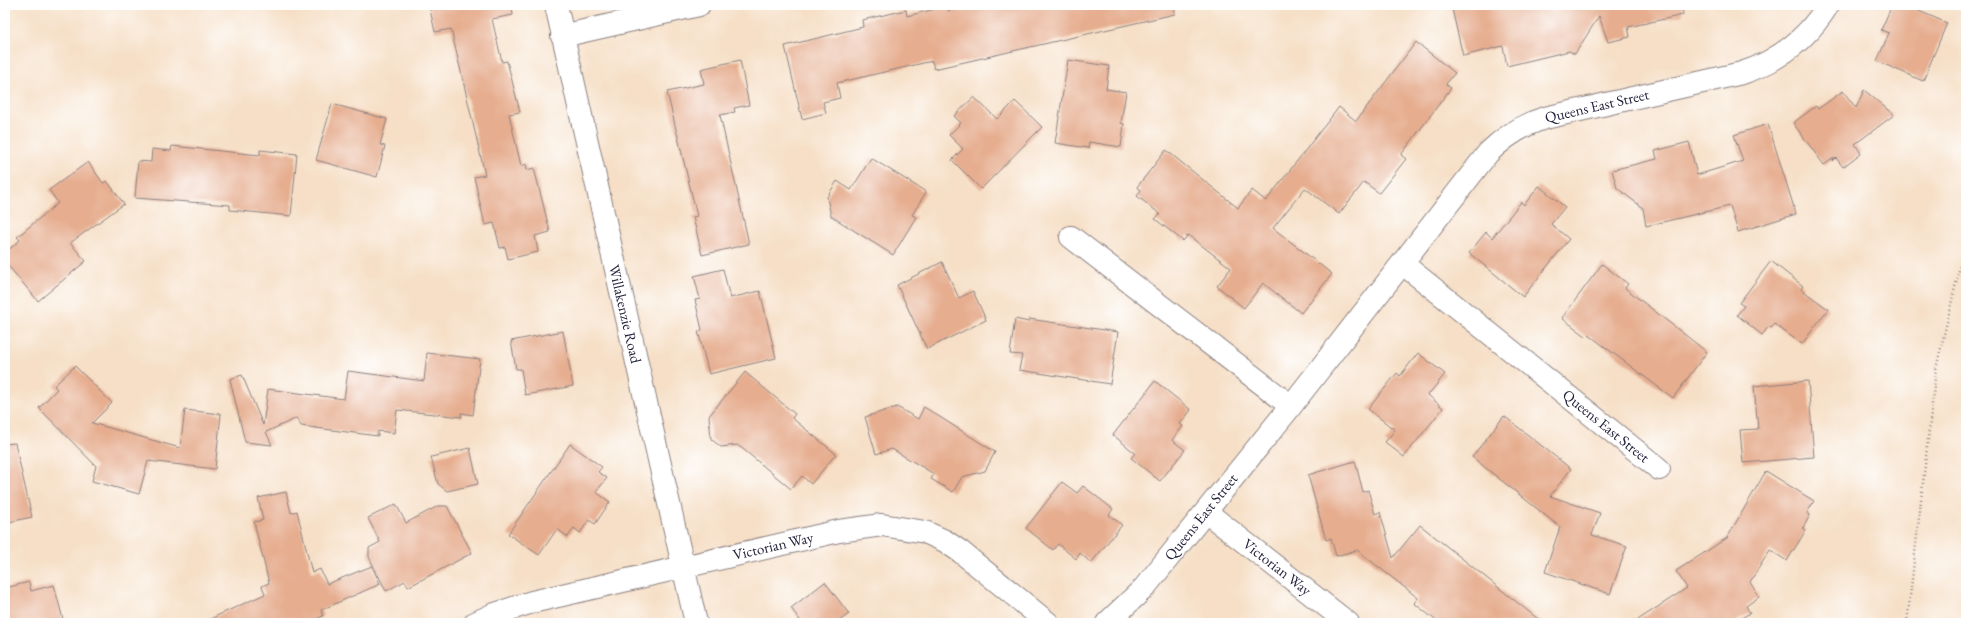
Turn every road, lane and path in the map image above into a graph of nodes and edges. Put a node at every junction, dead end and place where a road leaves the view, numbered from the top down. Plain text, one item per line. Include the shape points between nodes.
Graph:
1 (556, 5) edge
2 (699, 5) edge
3 (1828, 5) edge
4 (562, 36) junction
5 (1071, 237) dead end
6 (1966, 240) edge
7 (1403, 264) junction
8 (1291, 406) junction
9 (1659, 469) dead end
10 (1206, 512) junction
11 (683, 566) junction
12 (475, 623) edge
13 (696, 623) edge
14 (1048, 623) edge
15 (1107, 623) edge
16 (1348, 623) edge
17 (1907, 623) edge

1 - 4 street, Willakenzie Road
2 - 4 street
3 - 7 street, Queens East Street via 1810,31 1796,44 1759,67 1545,118 1513,131 1488,153
4 - 11 street, Willakenzie Road
5 - 8 street
6 - 17 path via 1936,368
7 - 8 street, Queens East Street
7 - 9 street, Queens East Street
8 - 10 street, Queens East Street
10 - 15 street, Queens East Street via 1144,588
10 - 16 street, Victorian Way
11 - 12 street, Victorian Way via 532,602
11 - 13 street, Willakenzie Road
11 - 14 street, Victorian Way via 854,528 882,525 903,527 926,532 945,541

